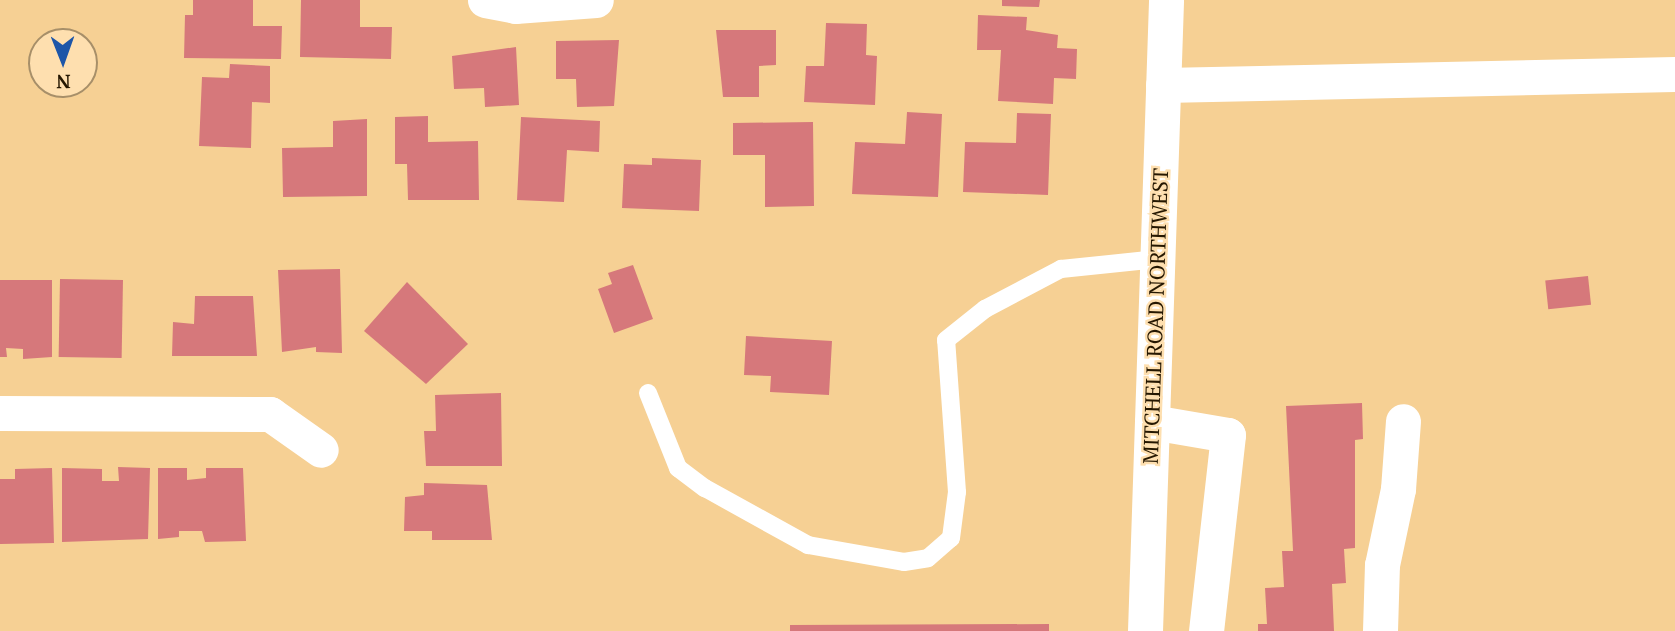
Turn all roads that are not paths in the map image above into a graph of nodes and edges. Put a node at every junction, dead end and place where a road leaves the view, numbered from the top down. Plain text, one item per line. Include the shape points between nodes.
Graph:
1 (485, 0) edge
2 (596, 0) edge
3 (1166, 0) edge
4 (1675, 74) edge
5 (1163, 85) junction
6 (1157, 259) junction
7 (648, 393) dead end
8 (0, 413) edge
9 (1403, 421) dead end
10 (1152, 422) junction
11 (321, 450) dead end
12 (1145, 631) edge
13 (1206, 631) edge
14 (1380, 631) edge

1 - 2 street via 515,6
3 - 5 street, MITCHELL ROAD NORTHWEST
4 - 5 street
5 - 6 street, MITCHELL ROAD NORTHWEST
6 - 7 lane via 1061,269 985,309 946,340 957,492 951,538 928,558 904,562 808,545 705,488 678,468
6 - 10 street, MITCHELL ROAD NORTHWEST
8 - 11 street via 270,414
9 - 14 street via 1398,489 1382,565
10 - 12 street, MITCHELL ROAD NORTHWEST
10 - 13 street via 1228,435

